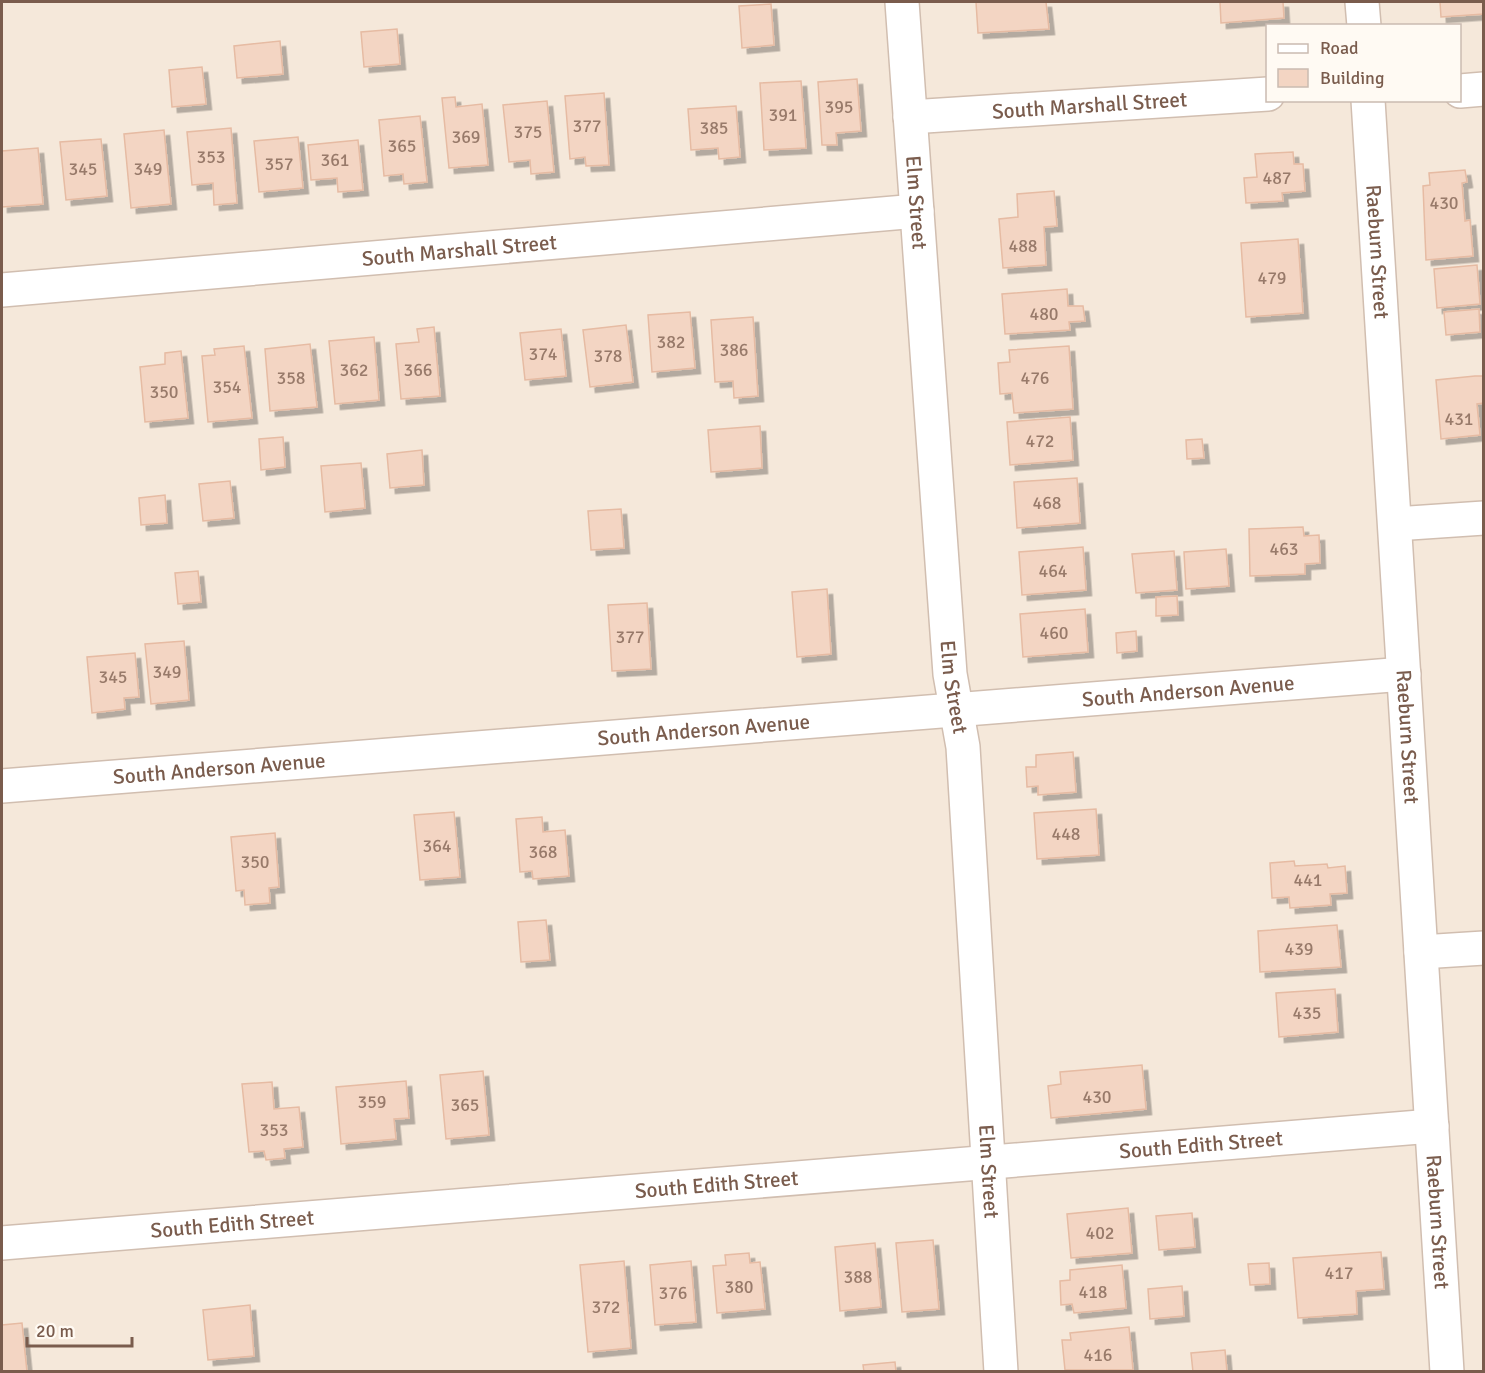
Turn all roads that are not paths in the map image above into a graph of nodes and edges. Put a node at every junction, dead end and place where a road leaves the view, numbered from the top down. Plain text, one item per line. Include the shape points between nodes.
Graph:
1 (902, 2) edge
2 (1362, 2) edge
3 (1364, 24) edge
4 (1484, 89) edge
5 (1461, 91) edge
6 (1266, 94) edge
7 (1368, 102) edge
8 (910, 117) junction
9 (917, 211) junction
10 (2, 290) edge
11 (1484, 518) edge
12 (1395, 524) junction
13 (1404, 674) junction
14 (957, 710) junction
15 (2, 786) edge
16 (1484, 948) edge
17 (1421, 952) junction
18 (1432, 1126) junction
19 (988, 1162) junction
20 (2, 1243) edge
21 (1001, 1371) edge
22 (1447, 1371) edge

1 - 8 street, Elm Street
2 - 3 street
4 - 5 street
6 - 8 street, South Marshall Street
7 - 12 street, Raeburn Street
8 - 9 street, Elm Street
9 - 10 street, South Marshall Street
9 - 14 street, Elm Street via 950,674
11 - 12 street
12 - 13 street, Raeburn Street
13 - 14 street, South Anderson Avenue
13 - 17 street, Raeburn Street
14 - 15 street, South Anderson Avenue
14 - 19 street, Elm Street via 963,747
16 - 17 street
17 - 18 street, Raeburn Street
18 - 19 street, South Edith Street
18 - 22 street, Raeburn Street
19 - 20 street, South Edith Street
19 - 21 street, Elm Street

